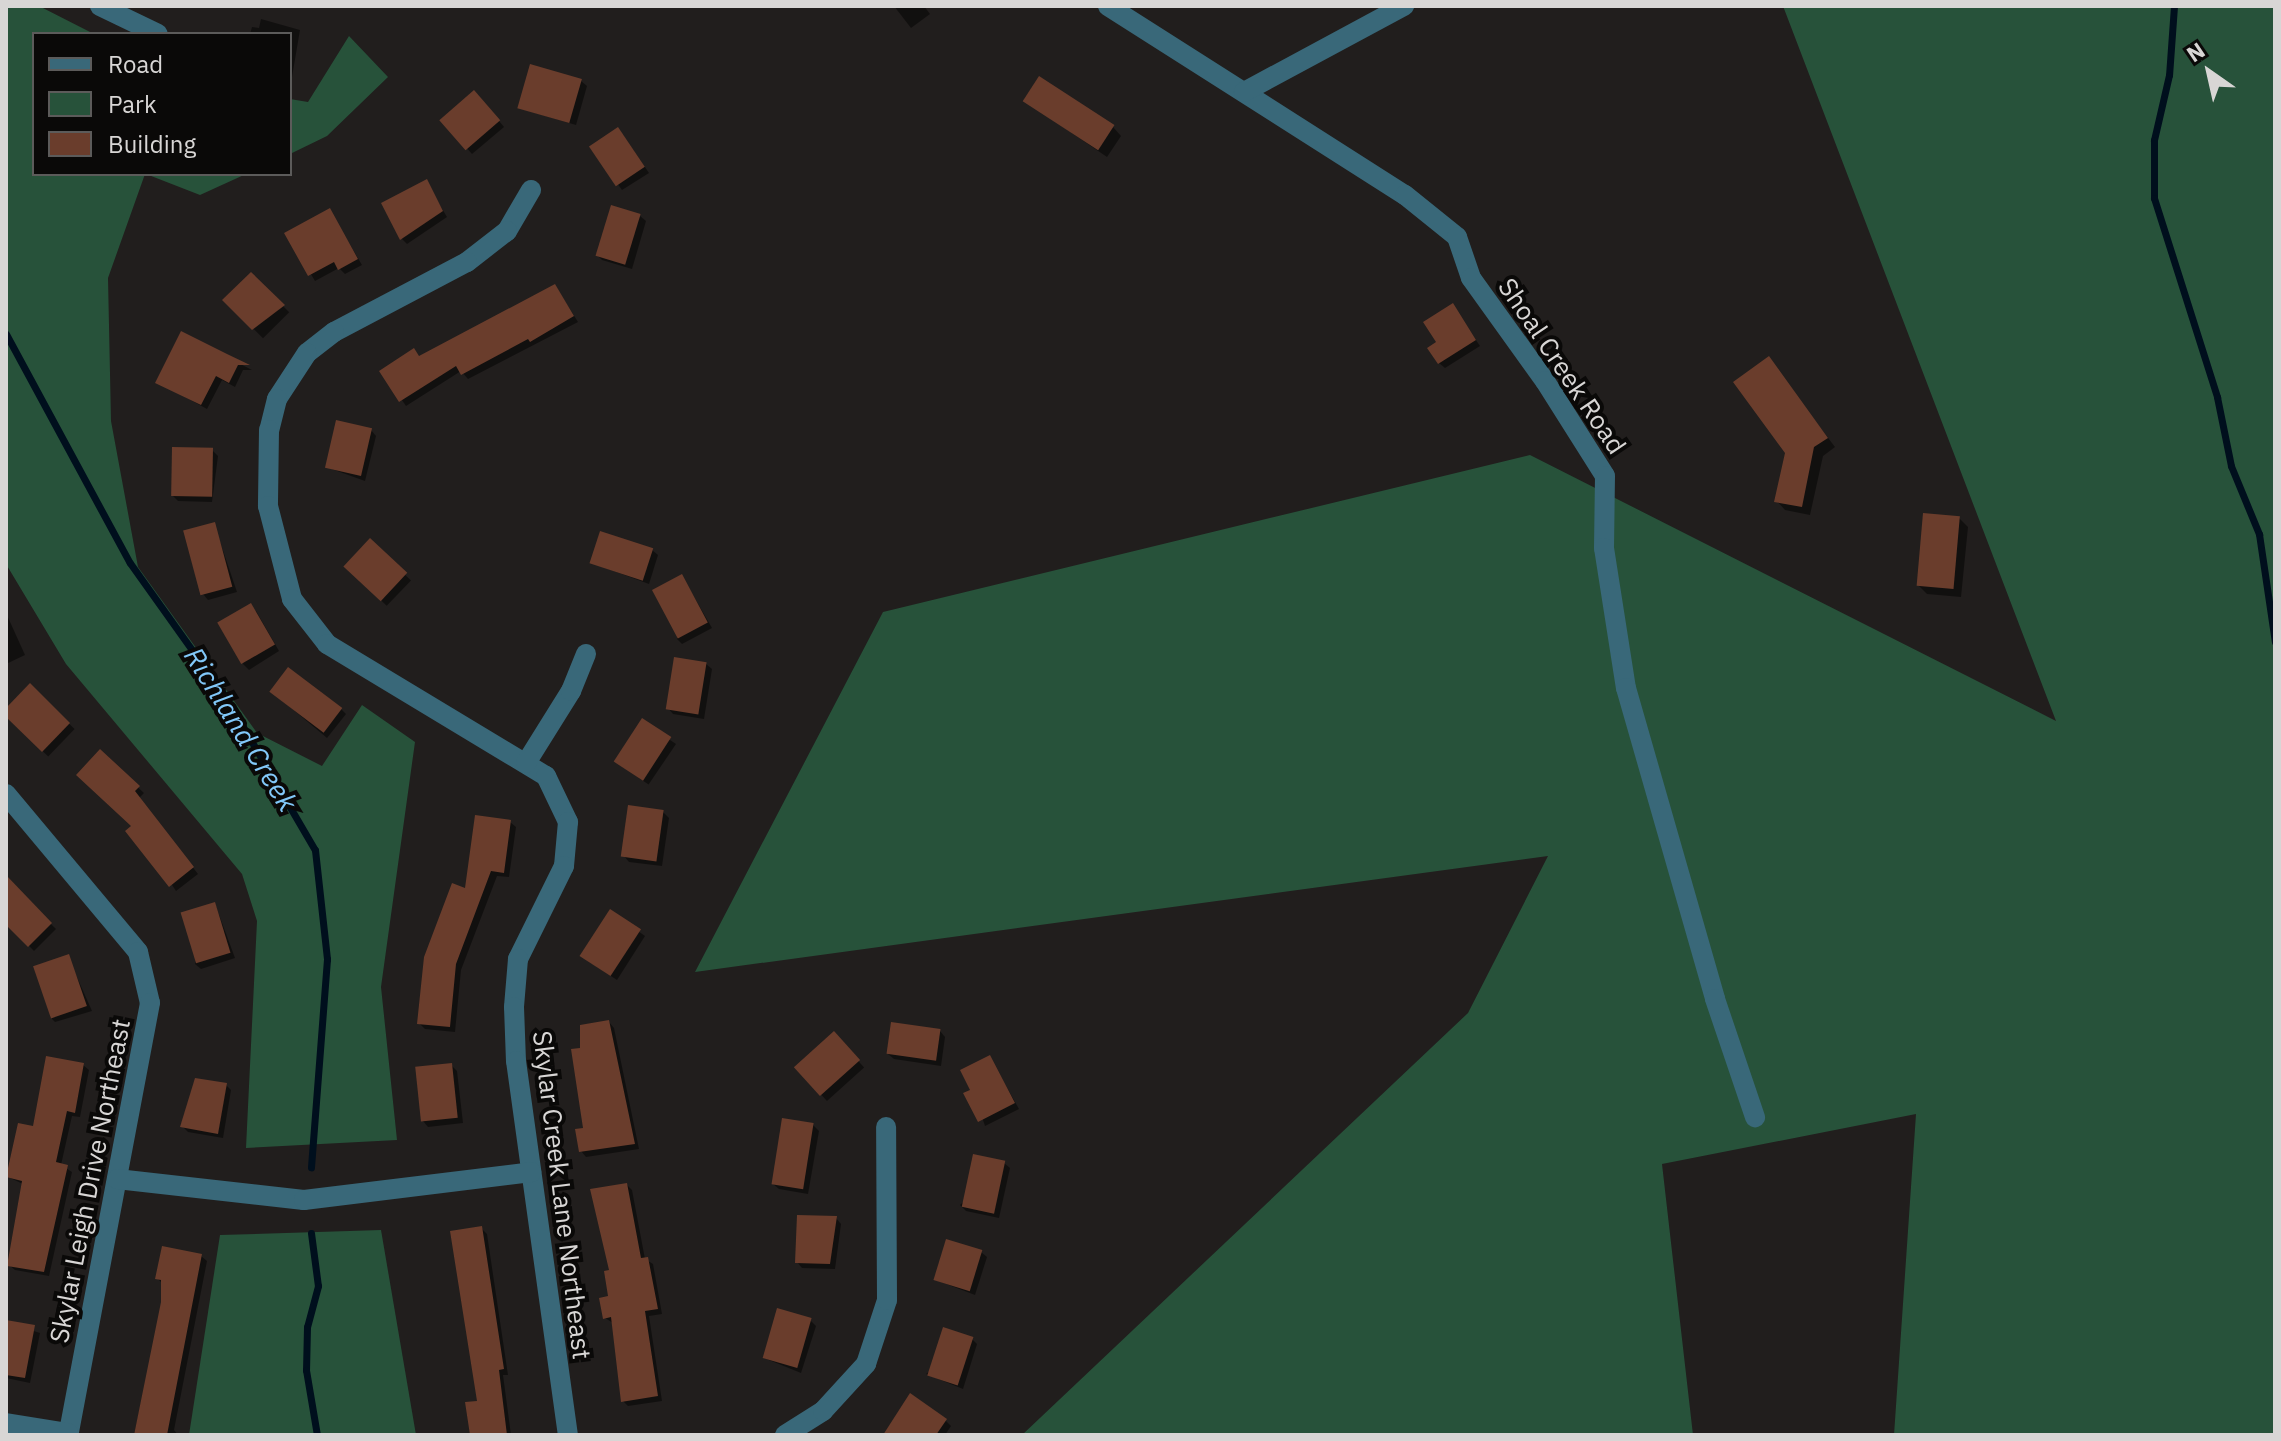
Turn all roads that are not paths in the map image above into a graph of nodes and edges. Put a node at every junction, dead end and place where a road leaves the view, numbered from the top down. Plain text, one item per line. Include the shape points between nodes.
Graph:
1 (100, 6) edge
2 (1108, 6) edge
3 (1404, 6) edge
4 (154, 32) edge
5 (1244, 92) junction
6 (531, 190) dead end
7 (586, 654) dead end
8 (526, 763) junction
9 (6, 794) edge
10 (1755, 1117) dead end
11 (886, 1127) dead end
12 (531, 1172) junction
13 (117, 1179) junction
14 (6, 1423) edge
15 (68, 1434) edge
16 (568, 1435) edge
17 (785, 1435) edge

1 - 4 street
2 - 5 street, Shoal Creek Road
3 - 5 street
5 - 10 street, Shoal Creek Road via 1405,195 1457,237 1471,278 1605,476 1604,548 1626,688 1715,999
6 - 8 street, Skylar Creek Lane Northeast via 507,231 467,262 334,332 307,353 277,399 269,430 268,506 292,599 327,644
7 - 8 street via 571,691
8 - 12 street, Skylar Creek Lane Northeast via 546,776 568,822 564,866 518,959 516,1061
9 - 13 street, Skylar Leigh Drive Northeast via 138,952 150,1003
11 - 17 street via 887,1300 866,1364 823,1411
12 - 13 street via 304,1200
12 - 16 street, Skylar Creek Lane Northeast
13 - 15 street, Skylar Leigh Drive Northeast
14 - 15 street

